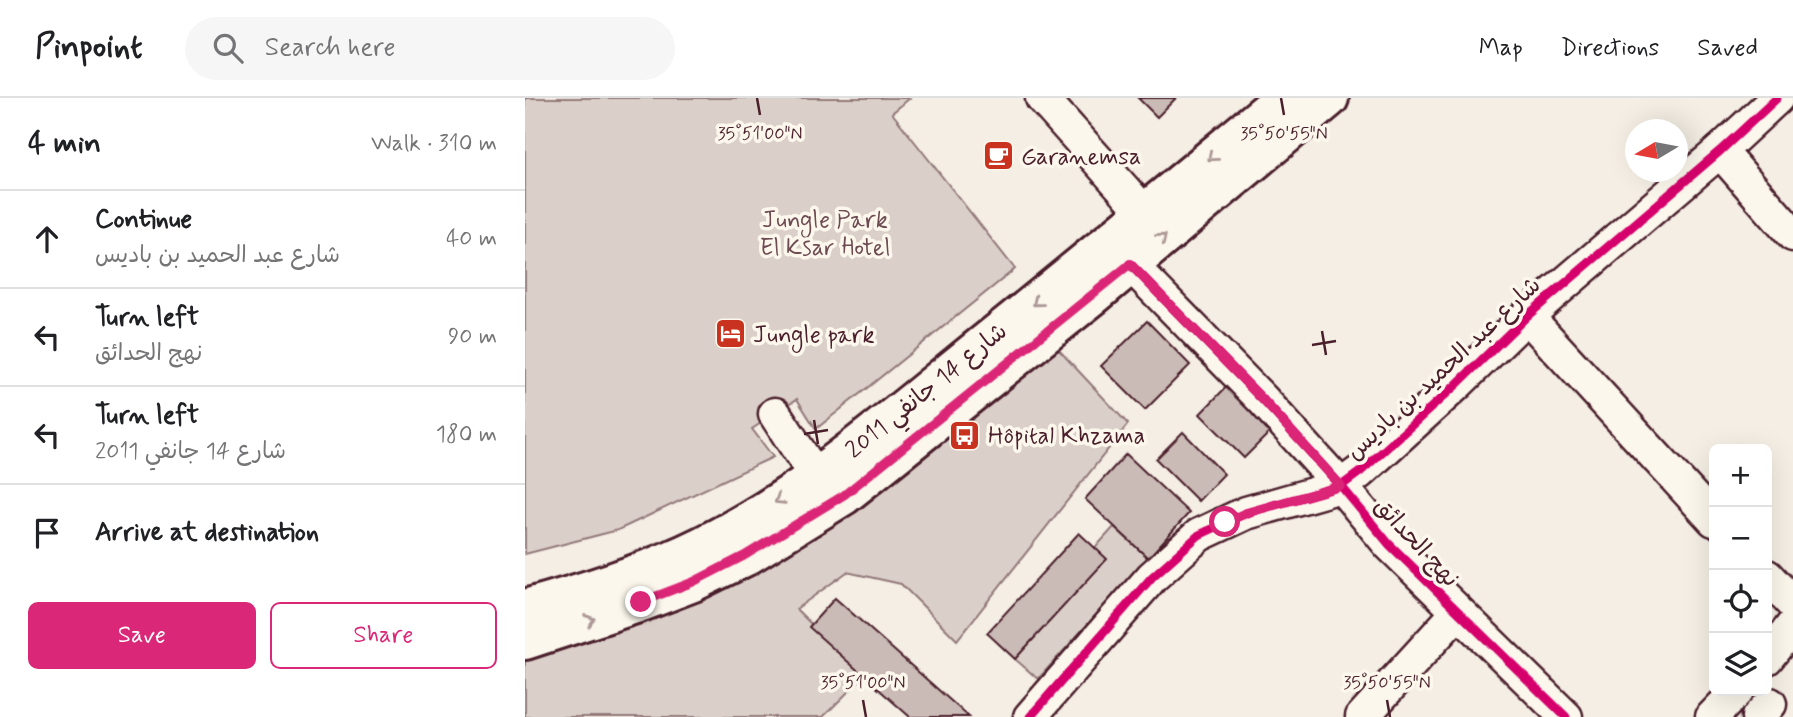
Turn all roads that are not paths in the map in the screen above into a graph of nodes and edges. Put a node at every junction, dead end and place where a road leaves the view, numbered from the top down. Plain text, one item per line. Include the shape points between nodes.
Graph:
1 (1042, 98) edge
2 (1284, 98) edge
3 (1329, 98) edge
4 (1777, 98) edge
5 (1720, 151) junction
6 (1145, 213) junction
7 (1793, 235) edge
8 (1130, 264) junction
9 (1527, 316) junction
10 (775, 414) dead end
11 (815, 477) junction
12 (1341, 486) junction
13 (1709, 515) edge
14 (1772, 581) edge
15 (1793, 604) edge
16 (525, 609) edge
17 (1457, 613) junction
18 (525, 640) edge
19 (1732, 696) edge
20 (1030, 717) edge
21 (1362, 717) edge
22 (1566, 717) edge
23 (1712, 717) edge

1 - 6 street
2 -> 6 main road, شارع 14 جانفي 2011
8 -> 3 main road, شارع 14 جانفي 2011
4 - 5 street, شارع عبد الحميد بن باديس
5 - 7 street
5 - 9 street, شارع عبد الحميد بن باديس
6 -> 11 main road, شارع 14 جانفي 2011
8 - 12 street, نهج الحدائق
18 -> 8 main road, شارع 14 جانفي 2011 via 693,582 822,509 858,485
9 - 12 street, شارع عبد الحميد بن باديس via 1377,459
9 - 13 street
10 - 11 street
11 -> 16 main road, شارع 14 جانفي 2011 via 686,554
12 - 17 street, نهج الحدائق via 1389,544
12 - 20 street, شارع عبد الحميد بن باديس via 1246,513 1199,534 1152,577
14 - 15 street
17 - 21 street
17 - 22 street, نهج الحدائق
19 - 23 street

